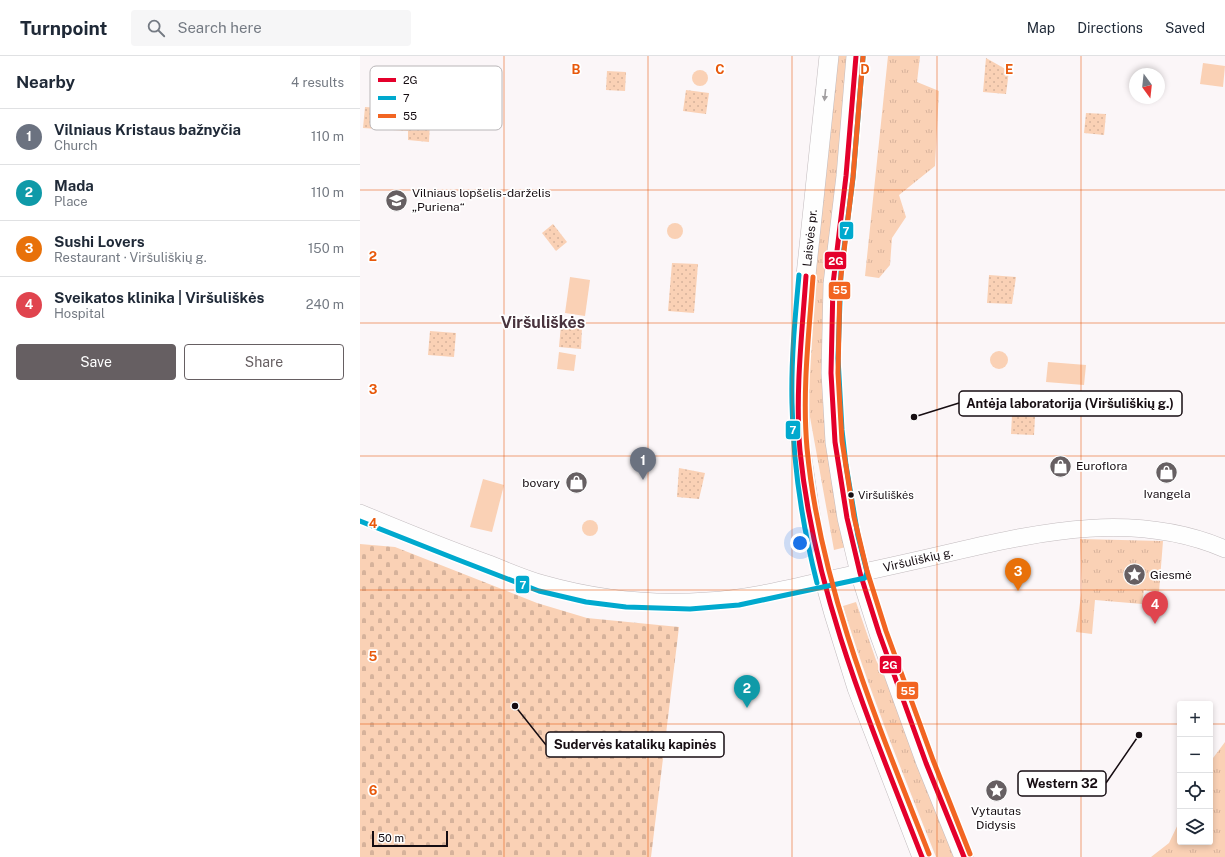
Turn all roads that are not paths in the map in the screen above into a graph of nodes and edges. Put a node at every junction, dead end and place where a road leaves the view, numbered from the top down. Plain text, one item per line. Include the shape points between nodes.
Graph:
1 (829, 56) edge
2 (856, 56) edge
3 (360, 513) edge
4 (1225, 549) edge
5 (860, 573) junction
6 (824, 581) junction
7 (922, 857) edge
8 (964, 857) edge

1 -> 6 main road, Laisvės pr. via 807,259 799,377 800,446 811,524
2 - 5 main road via 846,176 833,284 831,373 835,442 843,497
3 - 6 main road, Viršuliškių g. via 541,584 588,595 627,600 709,601 738,598
4 - 5 main road, Viršuliškių g. via 1169,533 1136,528 1098,527 1006,540
5 - 6 main road, Viršuliškių g.
5 - 8 main road via 926,763
6 - 7 main road, Laisvės pr. via 857,688

